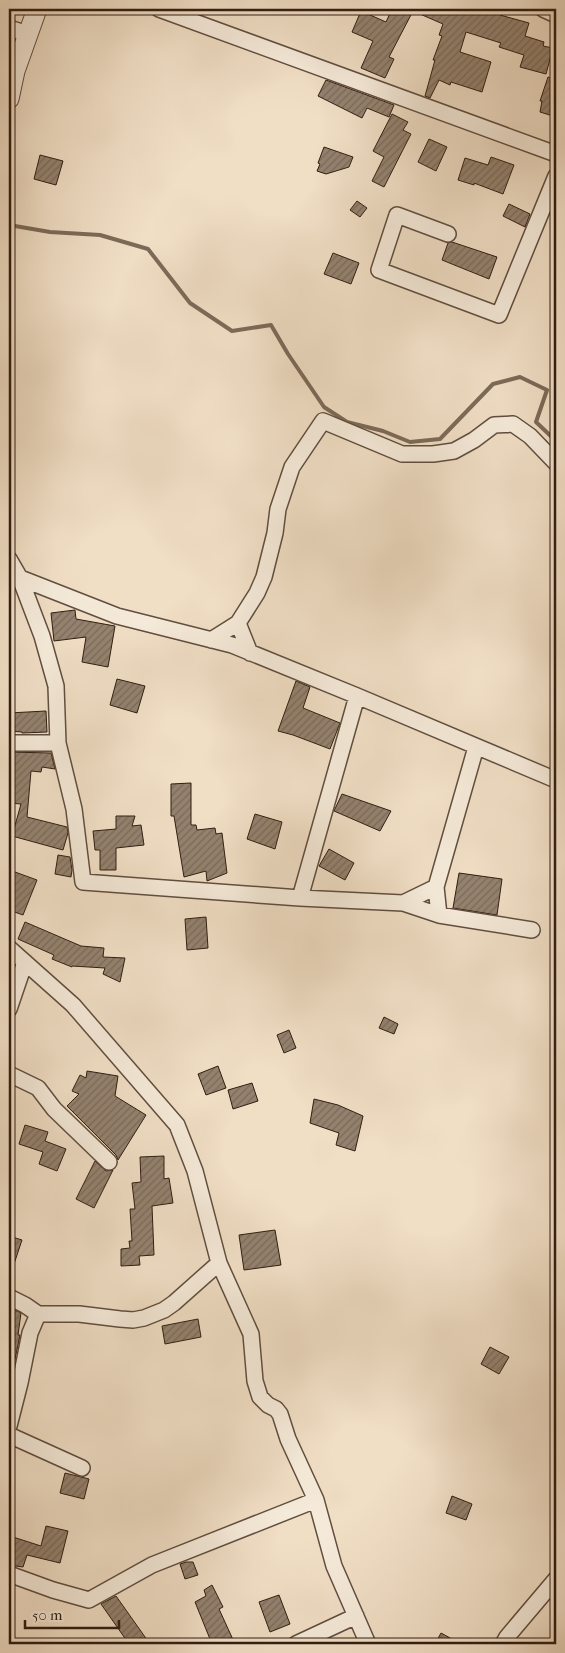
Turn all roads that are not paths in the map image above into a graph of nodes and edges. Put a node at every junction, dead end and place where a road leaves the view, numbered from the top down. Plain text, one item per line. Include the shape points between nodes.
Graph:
1 (37, 9) edge
2 (160, 9) edge
3 (543, 9) edge
4 (556, 15) edge
5 (9, 28) edge
6 (28, 34) junction
7 (9, 99) edge
8 (556, 154) edge
9 (555, 187) edge
10 (448, 234) dead end
11 (556, 463) edge
12 (9, 559) edge
13 (15, 576) edge
14 (238, 623) junction
15 (211, 640) junction
16 (250, 653) junction
17 (357, 696) junction
18 (9, 743) edge
19 (58, 743) junction
20 (476, 747) junction
21 (556, 780) edge
22 (436, 887) junction
23 (300, 898) junction
24 (403, 903) junction
25 (439, 916) junction
26 (532, 930) dead end
27 (9, 948) edge
28 (25, 962) junction
29 (9, 1008) edge
30 (9, 1074) edge
31 (110, 1162) dead end
32 (219, 1263) junction
33 (9, 1297) edge
34 (38, 1314) junction
35 (9, 1426) edge
36 (9, 1435) edge
37 (82, 1468) dead end
38 (316, 1500) junction
39 (9, 1574) edge
40 (556, 1580) edge
41 (356, 1616) junction
42 (296, 1644) edge
43 (368, 1644) edge
44 (503, 1644) edge

1 - 6 street
2 - 8 street
3 - 4 street
5 - 6 street
6 - 7 street
9 - 10 street via 499,315 379,270 397,215
11 - 14 street via 530,436 513,424 494,425 454,451 402,454 323,421 292,467 278,509 264,577
12 - 13 street
13 - 15 street via 117,616
13 - 19 street via 42,636 56,686
14 - 15 street
14 - 16 street
15 - 16 street
16 - 17 street
17 - 20 street
17 - 23 street
18 - 19 street
19 - 23 street via 74,809 83,882
20 - 21 street
20 - 22 street
22 - 24 street
22 - 25 street
23 - 24 street
24 - 25 street
25 - 26 street
27 - 28 street
28 - 29 street
28 - 32 street via 73,1005 177,1125 196,1171
30 - 31 street via 38,1088 54,1109
32 - 34 street via 174,1303 144,1318
32 - 38 street via 251,1334 255,1381 260,1397 280,1414
33 - 34 street
34 - 35 street via 30,1333
36 - 37 street
38 - 39 street via 152,1565 89,1600
38 - 41 street via 334,1566
40 - 44 street
41 - 42 street
41 - 43 street

